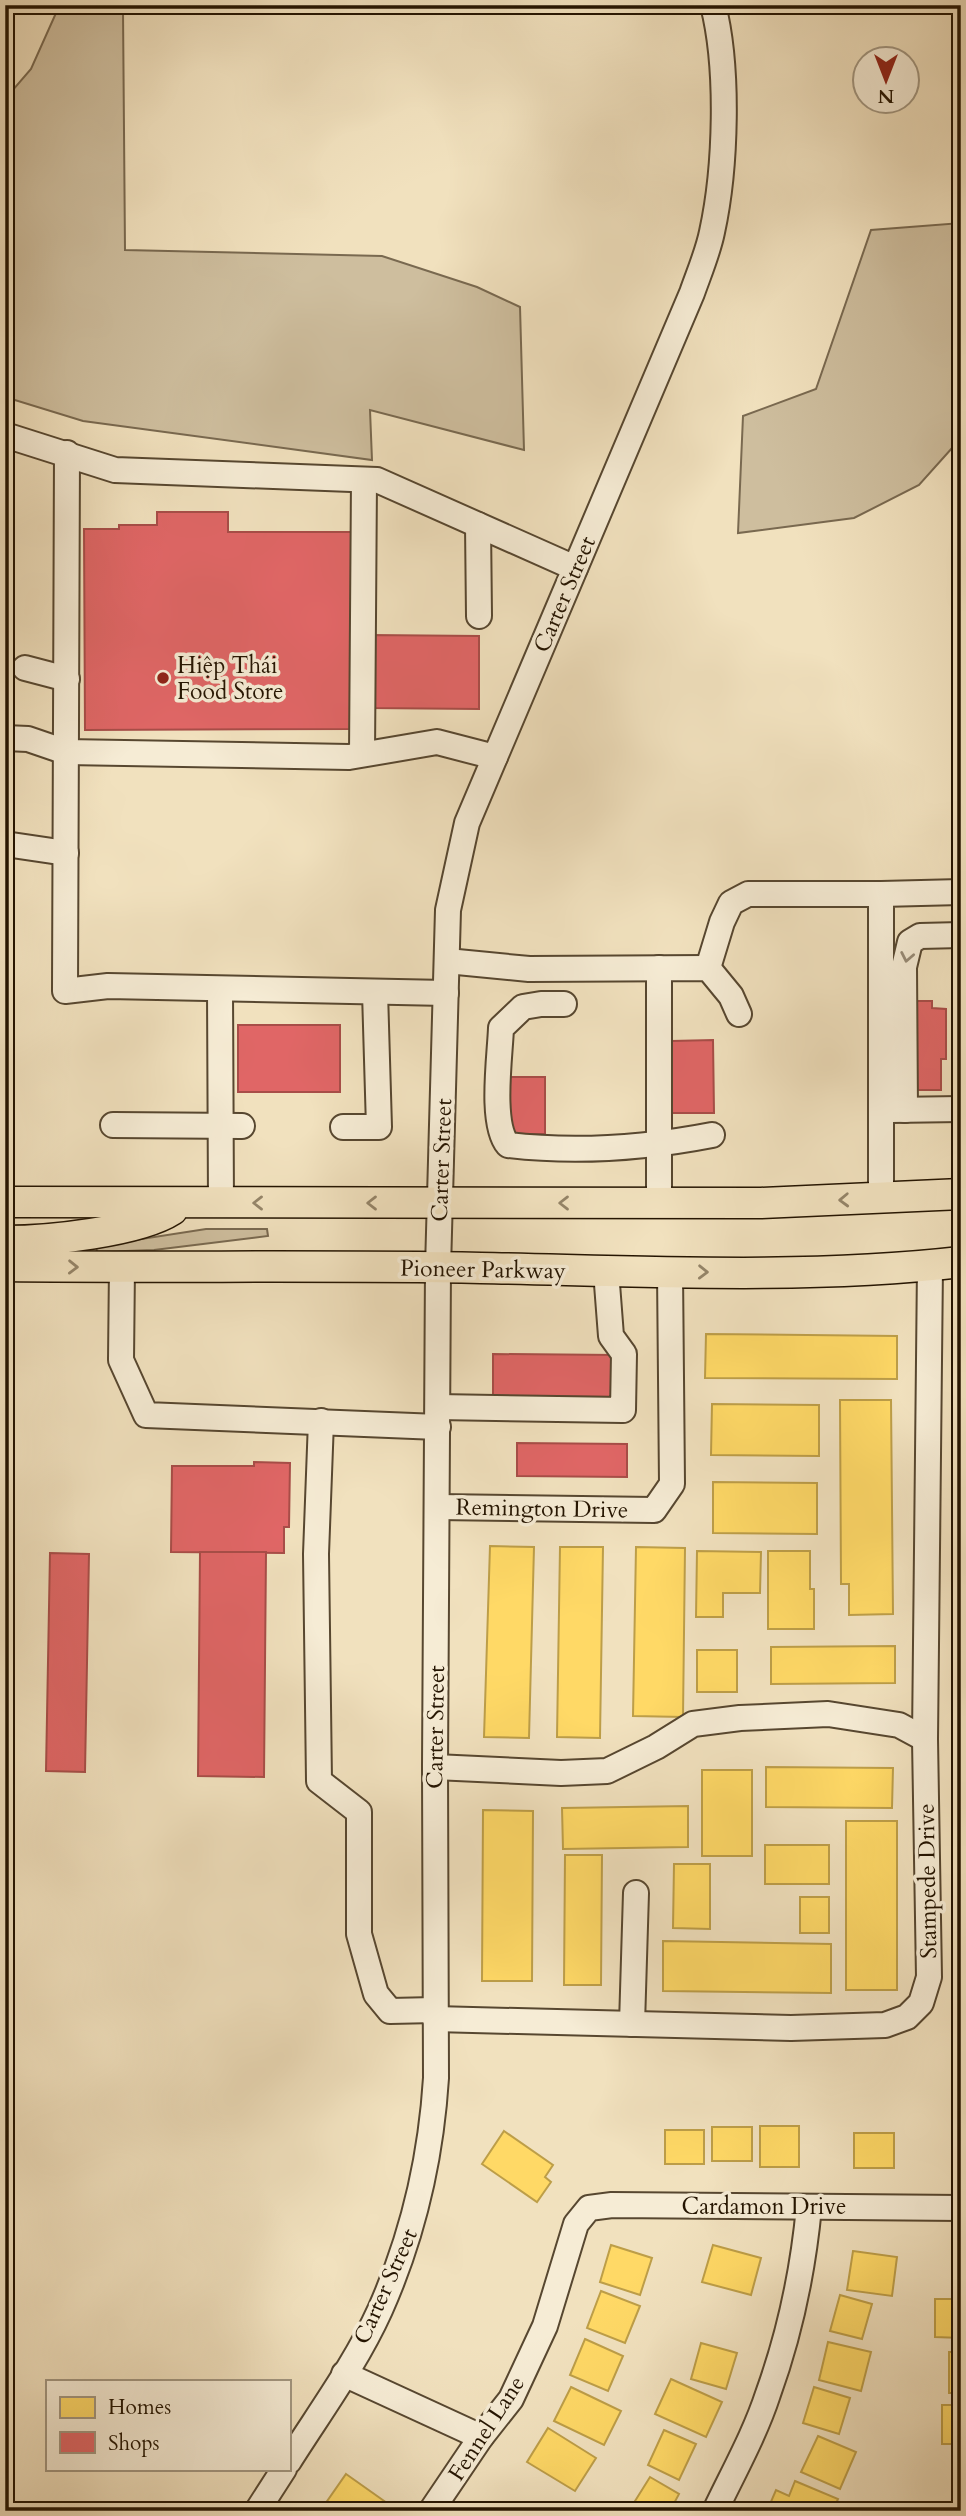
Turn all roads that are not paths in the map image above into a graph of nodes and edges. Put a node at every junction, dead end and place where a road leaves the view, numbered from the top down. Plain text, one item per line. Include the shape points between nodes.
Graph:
1 (713, 5) edge
2 (5, 435) edge
3 (67, 453) junction
4 (364, 480) junction
5 (478, 525) junction
6 (575, 568) junction
7 (479, 616) dead end
8 (25, 668) dead end
9 (67, 679) junction
10 (5, 738) edge
11 (66, 752) junction
12 (362, 754) junction
13 (495, 757) junction
14 (5, 844) edge
15 (66, 853) junction
16 (961, 892) edge
17 (881, 894) junction
18 (961, 935) edge
19 (447, 961) junction
20 (659, 968) junction
21 (708, 968) junction
22 (219, 989) junction
23 (375, 992) junction
24 (446, 993) junction
25 (564, 1004) dead end
26 (739, 1014) dead end
27 (894, 1110) junction
28 (961, 1110) edge
29 (113, 1125) dead end
30 (231, 1126) junction
31 (343, 1127) dead end
32 (712, 1135) dead end
33 (659, 1145) junction
34 (961, 1194) edge
35 (881, 1199) junction
36 (5, 1202) edge
37 (181, 1203) junction
38 (221, 1203) junction
39 (440, 1203) junction
40 (659, 1203) junction
41 (5, 1241) edge
42 (961, 1262) edge
43 (5, 1266) edge
44 (930, 1266) junction
45 (122, 1267) junction
46 (438, 1268) junction
47 (606, 1271) junction
48 (670, 1272) junction
49 (438, 1417) junction
50 (321, 1421) junction
51 (438, 1507) junction
52 (925, 1739) junction
53 (435, 1767) junction
54 (636, 1893) dead end
55 (435, 2014) junction
56 (632, 2024) junction
57 (809, 2207) junction
58 (961, 2208) edge
59 (576, 2224) joint
60 (344, 2374) junction
61 (481, 2437) junction
62 (290, 2459) edge
63 (283, 2470) edge
64 (257, 2511) edge
65 (431, 2511) edge
66 (715, 2511) edge

1 - 6 street, Carter Street via 724,84 720,184 712,233 692,293
2 - 3 street
3 - 4 street via 115,470
3 - 9 street
4 - 5 street via 377,481
4 - 12 street
5 - 6 street
5 - 7 street
6 - 13 street, Carter Street
8 - 9 street
9 - 11 street
10 - 11 street via 28,739
11 - 12 street
11 - 15 street
12 - 13 street via 438,742
13 - 19 street, Carter Street via 467,823 448,910
14 - 15 street
15 - 22 street via 65,991 95,986
16 - 17 street
17 - 21 street via 748,894 731,903
17 - 27 street
18 -> 27 street via 920,936 910,942 904,967
19 - 20 street via 529,969
19 - 24 street, Carter Street
20 - 21 street
20 - 33 street
21 - 26 street
22 - 23 street
22 - 30 street
23 - 24 street
23 - 31 street via 379,1127
24 - 39 street, Carter Street
25 - 33 street via 523,1007 501,1028 498,1105 502,1138 508,1145 566,1149
27 - 28 street
27 - 35 street
29 - 30 street
30 - 38 street
32 - 33 street
33 - 40 street
34 - 35 main road
35 -> 40 main road
36 - 37 main road
37 - 38 main road
37 - 41 main road via 152,1220 117,1228 47,1240
39 -> 38 main road
40 -> 39 main road
39 - 46 street, Carter Street
42 - 44 main road, Pioneer Parkway
43 -> 45 main road, Pioneer Parkway
48 -> 44 main road, Pioneer Parkway
44 - 52 street, Stampede Drive
45 - 46 main road, Pioneer Parkway
45 - 50 street via 121,1360 146,1415
46 - 47 main road, Pioneer Parkway
46 - 49 street, Carter Street
47 - 48 main road, Pioneer Parkway
47 - 49 street via 611,1336 624,1354 623,1410
48 - 51 street, Remington Drive via 672,1484 654,1510
49 - 50 street
49 - 51 street, Carter Street
50 - 55 street, Stampede Drive via 316,1554 319,1781 359,1812 359,1934 376,1994 390,2011
51 - 53 street, Carter Street
52 - 53 street via 899,1725 828,1714 740,1718 693,1724 607,1771
52 - 56 street, Stampede Drive via 929,1977 921,2003 907,2017 885,2025 804,2028
53 - 55 street, Carter Street
54 - 56 street
55 - 56 street, Stampede Drive
55 - 60 street, Carter Street via 433,2128 412,2228 379,2311
57 - 58 street, Cardamon Drive
57 - 59 street, Cardamon Drive via 612,2205 589,2208
57 - 66 street via 804,2262 768,2396
59 - 61 street, Fennel Lane via 545,2326 511,2399
60 - 61 street
60 - 62 street, Carter Street
61 - 65 street, Fennel Lane
63 - 64 street

